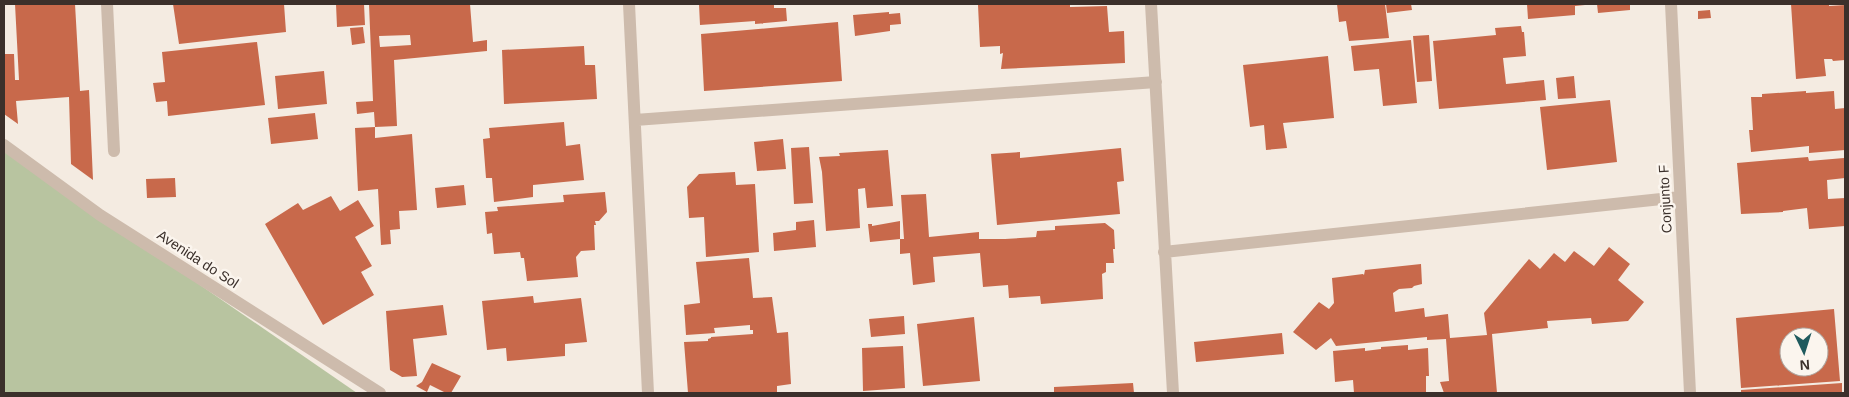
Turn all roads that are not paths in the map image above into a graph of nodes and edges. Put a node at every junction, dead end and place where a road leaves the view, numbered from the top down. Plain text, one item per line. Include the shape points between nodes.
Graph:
1 (107, 4) edge
2 (629, 4) edge
3 (1151, 4) edge
4 (1671, 4) edge
5 (1156, 82) junction
6 (635, 120) junction
7 (4, 145) edge
8 (114, 151) dead end
9 (1680, 197) junction
10 (1164, 252) junction
11 (380, 393) edge
12 (648, 393) edge
13 (1173, 393) edge
14 (1690, 393) edge

1 - 8 street
2 - 6 street
3 - 5 street
4 - 9 street, Conjunto F
5 - 6 street
5 - 10 street
6 - 12 street
7 - 11 street, Avenida do Sol via 100,215
9 - 10 street
9 - 14 street, Conjunto F
10 - 13 street

